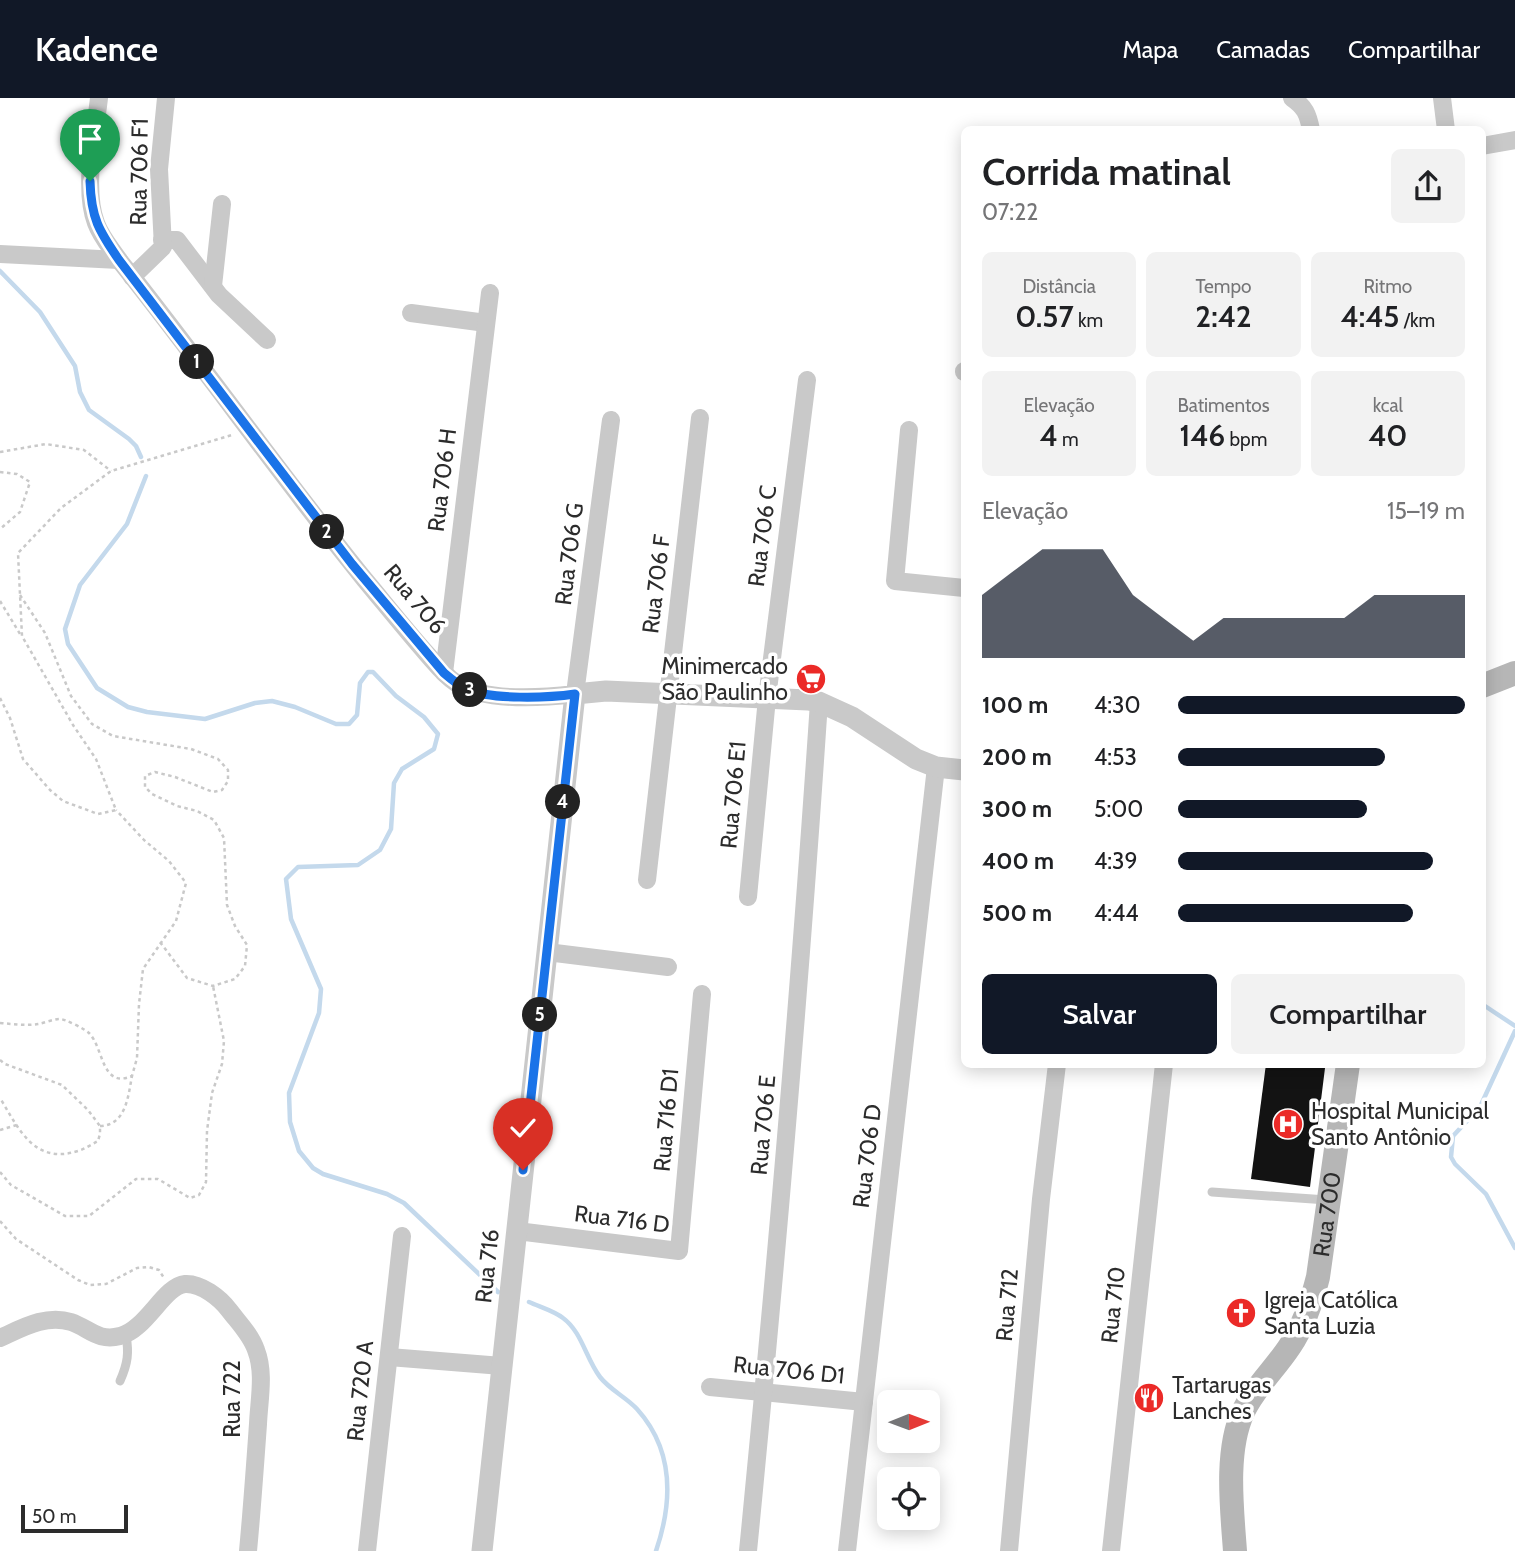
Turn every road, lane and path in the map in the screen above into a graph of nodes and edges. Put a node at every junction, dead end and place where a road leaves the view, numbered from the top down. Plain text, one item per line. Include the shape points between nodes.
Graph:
1 (99, 98) edge
2 (166, 98) edge
3 (1292, 98) edge
4 (1442, 98) edge
5 (1310, 126) edge
6 (1446, 126) edge
7 (1515, 140) edge
8 (1486, 145) edge
9 (222, 204) dead end
10 (162, 240) junction
11 (0, 254) edge
12 (119, 260) junction
13 (132, 276) junction
14 (213, 286) junction
15 (490, 293) dead end
16 (411, 313) dead end
17 (486, 323) junction
18 (267, 340) dead end
19 (807, 380) dead end
20 (699, 418) dead end
21 (611, 421) dead end
22 (249, 430) junction
23 (909, 430) dead end
24 (0, 452) edge
25 (111, 471) junction
26 (0, 472) edge
27 (0, 529) edge
28 (961, 588) edge
29 (20, 596) junction
30 (0, 601) edge
31 (22, 636) junction
32 (444, 673) junction
33 (1515, 673) edge
34 (1486, 684) edge
35 (575, 694) junction
36 (667, 694) junction
37 (0, 698) edge
38 (766, 698) junction
39 (819, 702) junction
40 (936, 767) junction
41 (961, 770) edge
42 (116, 810) junction
43 (647, 880) dead end
44 (748, 897) dead end
45 (160, 942) junction
46 (547, 952) junction
47 (668, 967) dead end
48 (213, 986) junction
49 (702, 994) dead end
50 (0, 1023) edge
51 (0, 1060) edge
52 (1057, 1068) edge
53 (1164, 1068) edge
54 (1347, 1068) edge
55 (132, 1076) junction
56 (0, 1098) edge
57 (17, 1125) junction
58 (100, 1126) junction
59 (0, 1130) edge
60 (0, 1172) edge
61 (1212, 1192) dead end
62 (1329, 1200) junction
63 (0, 1221) edge
64 (517, 1231) junction
65 (402, 1236) dead end
66 (679, 1251) joint
67 (172, 1290) junction
68 (126, 1335) junction
69 (0, 1338) edge
70 (389, 1357) junction
71 (502, 1366) junction
72 (120, 1381) dead end
73 (710, 1387) dead end
74 (763, 1392) junction
75 (864, 1402) junction
76 (248, 1551) edge
77 (367, 1551) edge
78 (482, 1551) edge
79 (748, 1551) edge
80 (848, 1551) edge
81 (1009, 1551) edge
82 (1111, 1551) edge
83 (1235, 1551) edge

1 - 12 street, Rua 706 via 91,198 101,233
2 - 10 street, Rua 706 F1 via 159,169
3 - 5 street via 1301,104
4 - 6 street
7 - 8 street
9 - 14 street
10 - 13 street, Rua 706 F1 via 163,247
10 - 14 street via 177,240
11 - 12 street
12 - 13 street, Rua 706
13 - 22 street, Rua 706
14 - 18 street
15 - 17 street, Rua 706 H
16 - 17 street
17 - 32 street, Rua 706 H
19 - 38 street, Rua 706 C
20 - 36 street, Rua 706 F
21 - 35 street, Rua 706 G
22 - 25 path
22 - 32 street, Rua 706 via 352,564
23 - 28 street via 895,581
24 - 25 path via 46,444 84,450
25 - 29 path via 61,509 18,553
26 - 27 path via 30,482 20,512
29 - 31 path
29 - 48 path via 44,633 71,696 92,724 113,736 191,749 218,759 228,770 228,781 214,792 174,776 155,772 145,776 145,787 152,794 214,820 224,838 227,905 247,945 245,967 234,979
30 - 31 path
31 - 42 path via 96,759
32 - 35 street, Rua 706 via 467,689 488,695
33 - 34 main road
35 - 36 street, Rua 706
35 - 46 street, Rua 716
36 - 38 street, Rua 706
36 - 43 street, Rua 706 F
37 - 42 path via 23,759 50,790 63,801 98,814
38 - 39 street, Rua 706
38 - 44 street, Rua 706 E1
39 - 40 street, Rua 706
39 - 74 street, Rua 706 E
40 - 41 street, Rua 706
40 - 75 street, Rua 706 D
42 - 45 path via 186,883 176,921
45 - 48 path via 187,978
45 - 55 path via 142,969
46 - 47 street
46 - 64 street, Rua 716
48 - 60 path via 224,1041 207,1131 206,1182 199,1195 190,1198 158,1179 136,1178 89,1216 65,1216 11,1185
49 - 66 street, Rua 716 D1
50 - 55 path via 40,1024 60,1019 72,1023 89,1033 114,1078
51 - 58 path via 62,1086
52 - 81 street, Rua 712
53 - 82 street, Rua 710
54 - 62 main road, Rua 700
55 - 58 path via 118,1120
56 - 57 path
57 - 58 path via 38,1149 53,1154 78,1151 98,1141
57 - 59 path
61 - 62 lane
62 - 83 main road, Rua 700 via 1308,1312 1238,1424 1231,1473
63 - 67 path via 16,1240 90,1285 106,1284 149,1267 159,1270
64 - 66 street, Rua 716 D
64 - 71 street, Rua 716
65 - 70 street, Rua 720 A
67 - 68 street
67 - 76 street, Rua 722 via 194,1285 224,1303 256,1349 261,1371
68 - 69 street via 102,1337 68,1321 51,1320 26,1325
68 - 72 lane via 129,1351
70 - 71 street
70 - 77 street, Rua 720 A
71 - 78 street, Rua 716
73 - 74 street, Rua 706 D1
74 - 75 street, Rua 706 D1
74 - 79 street, Rua 706 E
75 - 80 street, Rua 706 D

